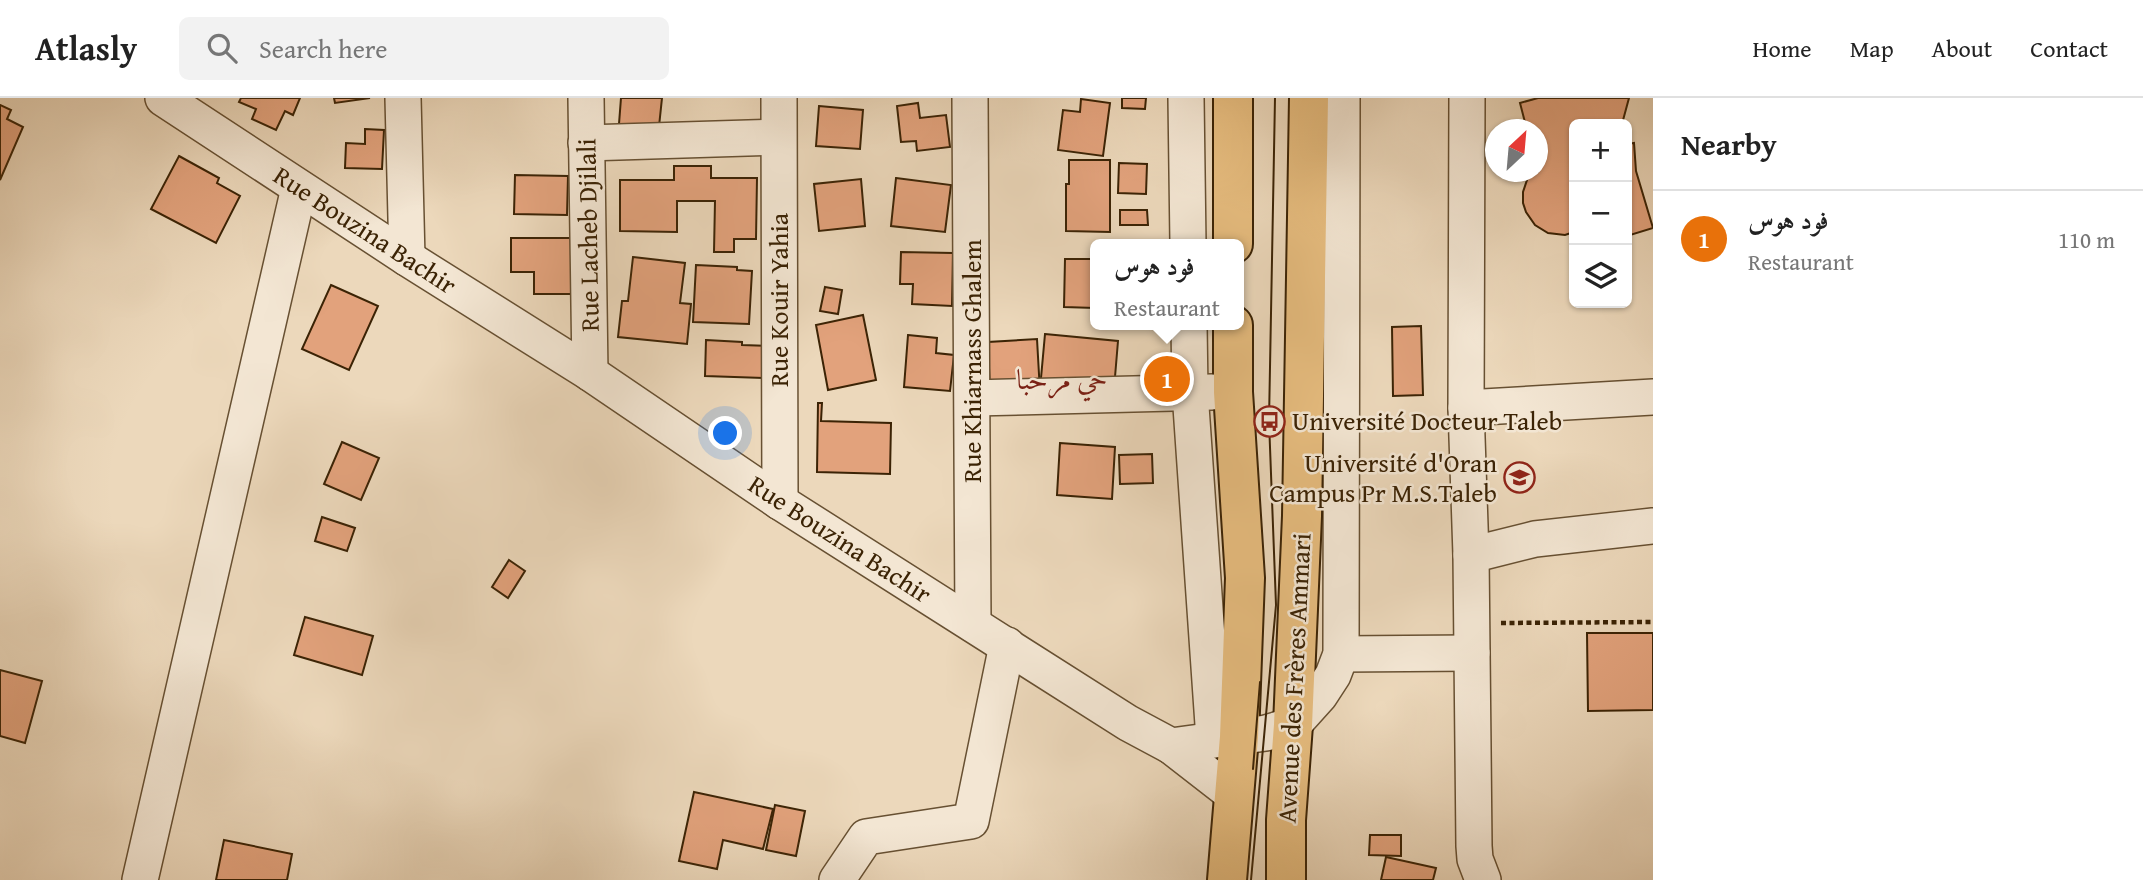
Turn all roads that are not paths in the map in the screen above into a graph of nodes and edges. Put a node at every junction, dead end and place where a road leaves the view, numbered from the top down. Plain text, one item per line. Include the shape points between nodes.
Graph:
1 (163, 98) edge
2 (403, 98) edge
3 (586, 98) edge
4 (779, 98) edge
5 (970, 98) edge
6 (1186, 98) edge
7 (1233, 98) edge
8 (1308, 98) edge
9 (1342, 98) edge
10 (1467, 98) edge
11 (210, 114) edge
12 (778, 137) junction
13 (586, 143) junction
14 (299, 188) junction
15 (1188, 239) edge
16 (1233, 239) edge
17 (407, 258) junction
18 (1189, 330) edge
19 (1233, 330) edge
20 (590, 373) junction
21 (1190, 392) junction
22 (1233, 392) junction
23 (1653, 397) edge
24 (973, 398) junction
25 (1466, 408) junction
26 (780, 502) junction
27 (1653, 526) edge
28 (1471, 555) junction
29 (973, 624) junction
30 (1472, 638) junction
31 (1007, 645) junction
32 (1340, 654) junction
33 (1293, 725) junction
34 (1226, 738) junction
35 (1171, 746) junction
36 (1234, 794) junction
37 (140, 880) edge
38 (837, 880) edge
39 (1227, 880) edge
40 (1286, 880) edge
41 (1483, 880) edge

1 - 11 street, Rue Bouzina Bachir
2 - 17 street
3 - 13 street, Rue Lacheb Djilali
4 - 12 street, Rue Kouir Yahia
5 - 24 street, Rue Khiarnass Ghalem
6 - 15 street
7 - 16 main road
8 - 33 main road, Avenue des Frères Ammari via 1302,516
9 - 32 street
10 - 25 street
11 - 14 street, Rue Bouzina Bachir
12 - 13 street
12 - 26 street, Rue Kouir Yahia
13 - 20 street, Rue Lacheb Djilali
14 - 17 street, Rue Bouzina Bachir
14 - 37 street
17 - 20 street, Rue Bouzina Bachir
18 - 21 street
19 - 22 main road, Avenue des Frères Ammari
20 - 26 street, Rue Bouzina Bachir
21 - 22 street
21 - 24 street
21 - 34 street
22 - 34 main road, Avenue des Frères Ammari via 1245,578
23 - 25 street
24 - 29 street, Rue Khiarnass Ghalem
25 - 28 street
26 - 29 street, Rue Bouzina Bachir
27 - 28 street via 1535,539
28 - 30 street
29 - 31 street, Rue Bouzina Bachir
30 - 32 street
30 - 41 street via 1474,846
31 - 35 street, Rue Bouzina Bachir
31 - 38 street via 971,821 866,837
32 - 33 street via 1320,695
33 - 34 street
33 - 40 main road, Avenue des Frères Ammari
34 - 35 street
34 - 36 main road, Avenue des Frères Ammari
35 - 36 street, Rue Bouzina Bachir
36 - 39 main road, Avenue des Frères Ammari

